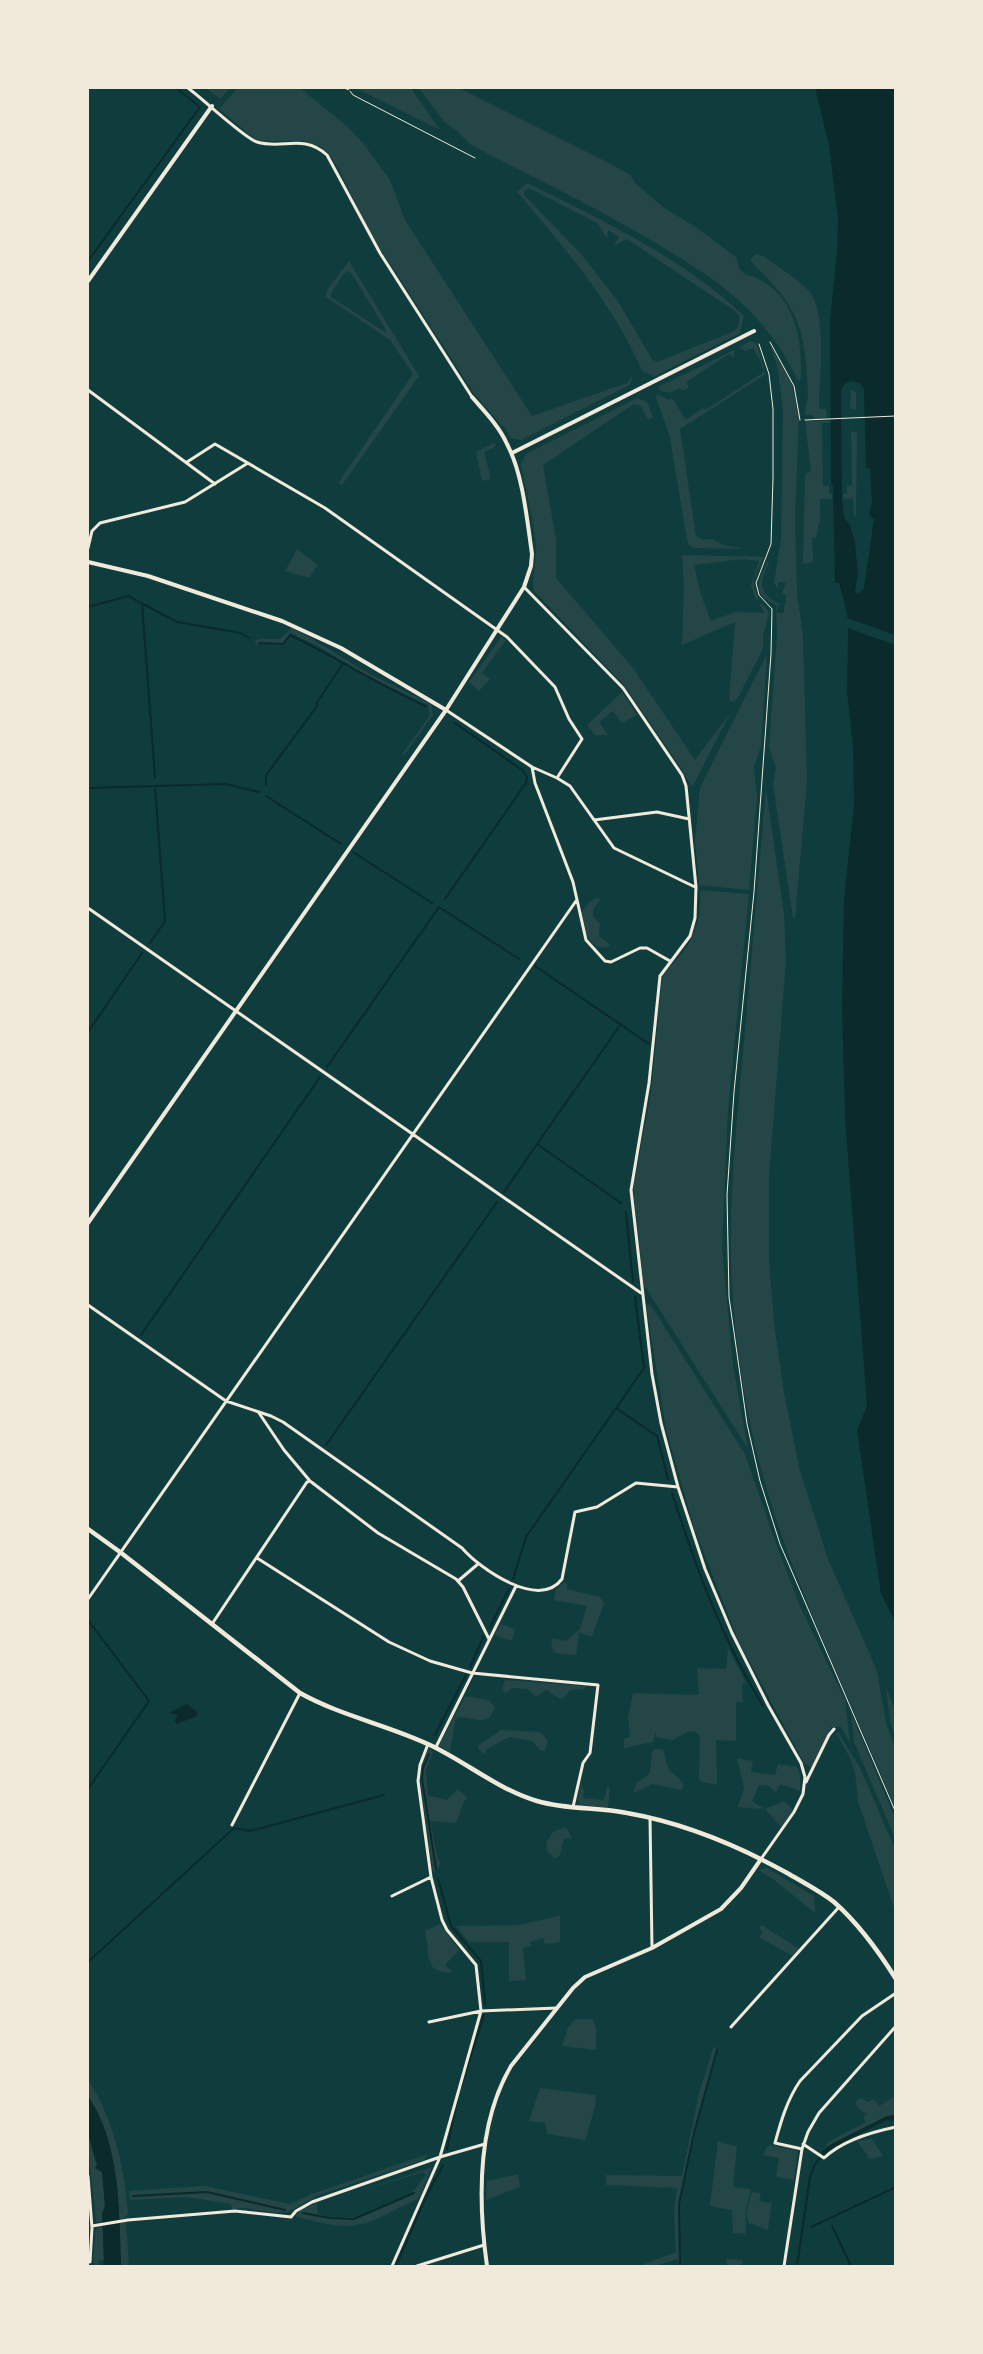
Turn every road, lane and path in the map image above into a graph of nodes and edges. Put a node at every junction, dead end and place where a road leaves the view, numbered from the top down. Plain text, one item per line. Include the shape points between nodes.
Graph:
1 (188, 88) edge
2 (347, 88) edge
3 (212, 106) junction
4 (475, 158) dead end
5 (88, 280) edge
6 (754, 331) dead end
7 (770, 342) dead end
8 (759, 344) dead end
9 (88, 390) edge
10 (472, 397) joint
11 (896, 416) edge
12 (800, 420) dead end
13 (805, 420) dead end
14 (512, 453) junction
15 (188, 462) junction
16 (248, 463) junction
17 (214, 484) junction
18 (88, 548) edge
19 (88, 562) edge
20 (524, 587) junction
21 (498, 630) junction
22 (446, 710) junction
23 (532, 767) junction
24 (557, 778) junction
25 (690, 819) junction
26 (594, 820) junction
27 (696, 887) junction
28 (576, 901) junction
29 (88, 908) edge
30 (670, 961) junction
31 (235, 1012) junction
32 (412, 1135) junction
33 (88, 1223) edge
34 (641, 1293) junction
35 (88, 1305) edge
36 (226, 1401) junction
37 (258, 1412) junction
38 (310, 1481) junction
39 (678, 1487) junction
40 (88, 1529) edge
41 (120, 1552) junction
42 (257, 1558) junction
43 (478, 1564) junction
44 (458, 1582) junction
45 (516, 1586) junction
46 (88, 1599) edge
47 (212, 1624) junction
48 (489, 1639) junction
49 (472, 1673) junction
50 (300, 1693) junction
51 (834, 1730) dead end
52 (428, 1744) junction
53 (436, 1747) junction
54 (806, 1782) junction
55 (573, 1808) junction
56 (896, 1813) edge
57 (650, 1818) junction
58 (232, 1825) dead end
59 (761, 1859) junction
60 (431, 1877) junction
61 (392, 1896) dead end
62 (839, 1907) junction
63 (652, 1948) junction
64 (896, 1979) edge
65 (896, 1993) edge
66 (557, 2008) junction
67 (480, 2011) junction
68 (429, 2022) dead end
69 (896, 2026) edge
70 (730, 2027) dead end
71 (896, 2127) edge
72 (484, 2144) junction
73 (803, 2144) junction
74 (802, 2149) junction
75 (440, 2157) junction
76 (88, 2176) edge
77 (90, 2228) edge
78 (484, 2245) junction
79 (90, 2262) dead end
80 (392, 2266) edge
81 (418, 2266) edge
82 (487, 2266) edge
83 (784, 2266) edge

1 - 3 street
2 - 4 path via 352,95
3 - 5 street
3 - 10 street via 256,142 305,143 327,155 380,253
6 - 14 street
7 - 12 path via 794,386
8 - 56 path via 769,374 774,434 769,553 756,583 759,595 772,609 772,654 727,1195 729,1297 747,1424 775,1528 806,1608
9 - 15 street
10 - 14 street via 498,428
11 - 13 path
14 - 20 street via 532,554
15 - 16 street via 215,444
15 - 17 street
16 - 17 street
16 - 21 street via 325,508
17 - 18 street via 185,502 100,523 92,531
19 - 22 street via 148,576 289,624 341,648
20 - 21 street
20 - 25 street via 623,688 682,775
21 - 22 street
21 - 24 street via 555,687 582,739
22 - 23 street
22 - 31 street
23 - 24 street
23 - 28 street via 535,783 573,882
24 - 26 street via 570,786
25 - 26 street via 657,812
25 - 27 street
26 - 27 street via 614,848
27 - 30 street via 696,918 690,936
28 - 30 street via 583,935 605,961 611,962 640,948 648,948
28 - 32 street
29 - 31 street
30 - 34 street via 660,976 650,1083 631,1190
31 - 32 street
31 - 33 street
32 - 34 street
32 - 36 street
34 - 39 street via 661,1423
35 - 36 street
36 - 37 street
36 - 41 street
37 - 38 street
37 - 43 street via 283,1422 462,1548
38 - 42 street via 306,1482
38 - 44 street via 378,1533
39 - 45 street via 636,1483 597,1507 575,1512 562,1579 558,1584 541,1590
39 - 54 street via 720,1606 747,1665 801,1763
40 - 41 main road
41 - 46 street
41 - 47 main road
42 - 47 street
42 - 49 street via 405,1651
43 - 44 street
43 - 45 street
44 - 48 street
45 - 48 street
47 - 50 main road
48 - 49 street
49 - 53 street
49 - 55 street via 598,1685 590,1753 583,1762
50 - 52 main road via 330,1708 384,1725
50 - 58 street
51 - 54 street via 828,1735
52 - 53 main road
52 - 60 street via 418,1781
53 - 55 main road via 524,1796
54 - 59 street via 794,1812
55 - 57 main road via 626,1812
57 - 59 main road via 691,1830
57 - 63 street
59 - 62 main road
59 - 63 street via 732,1900 721,1909
60 - 61 street
60 - 67 street via 447,1930 476,1965
62 - 64 main road
62 - 70 street
63 - 66 street via 585,1977
65 - 74 street via 862,2016 794,2090 775,2143
66 - 67 street
66 - 72 street via 503,2079
67 - 68 street
67 - 75 street
69 - 73 street via 818,2113
71 - 73 street via 865,2135 836,2148 824,2158
72 - 75 street
72 - 78 street
73 - 74 street
74 - 83 street
75 - 77 street via 312,2202 291,2217 246,2211 124,2221
75 - 80 street
76 - 77 street
77 - 79 street
78 - 81 street
78 - 82 street

